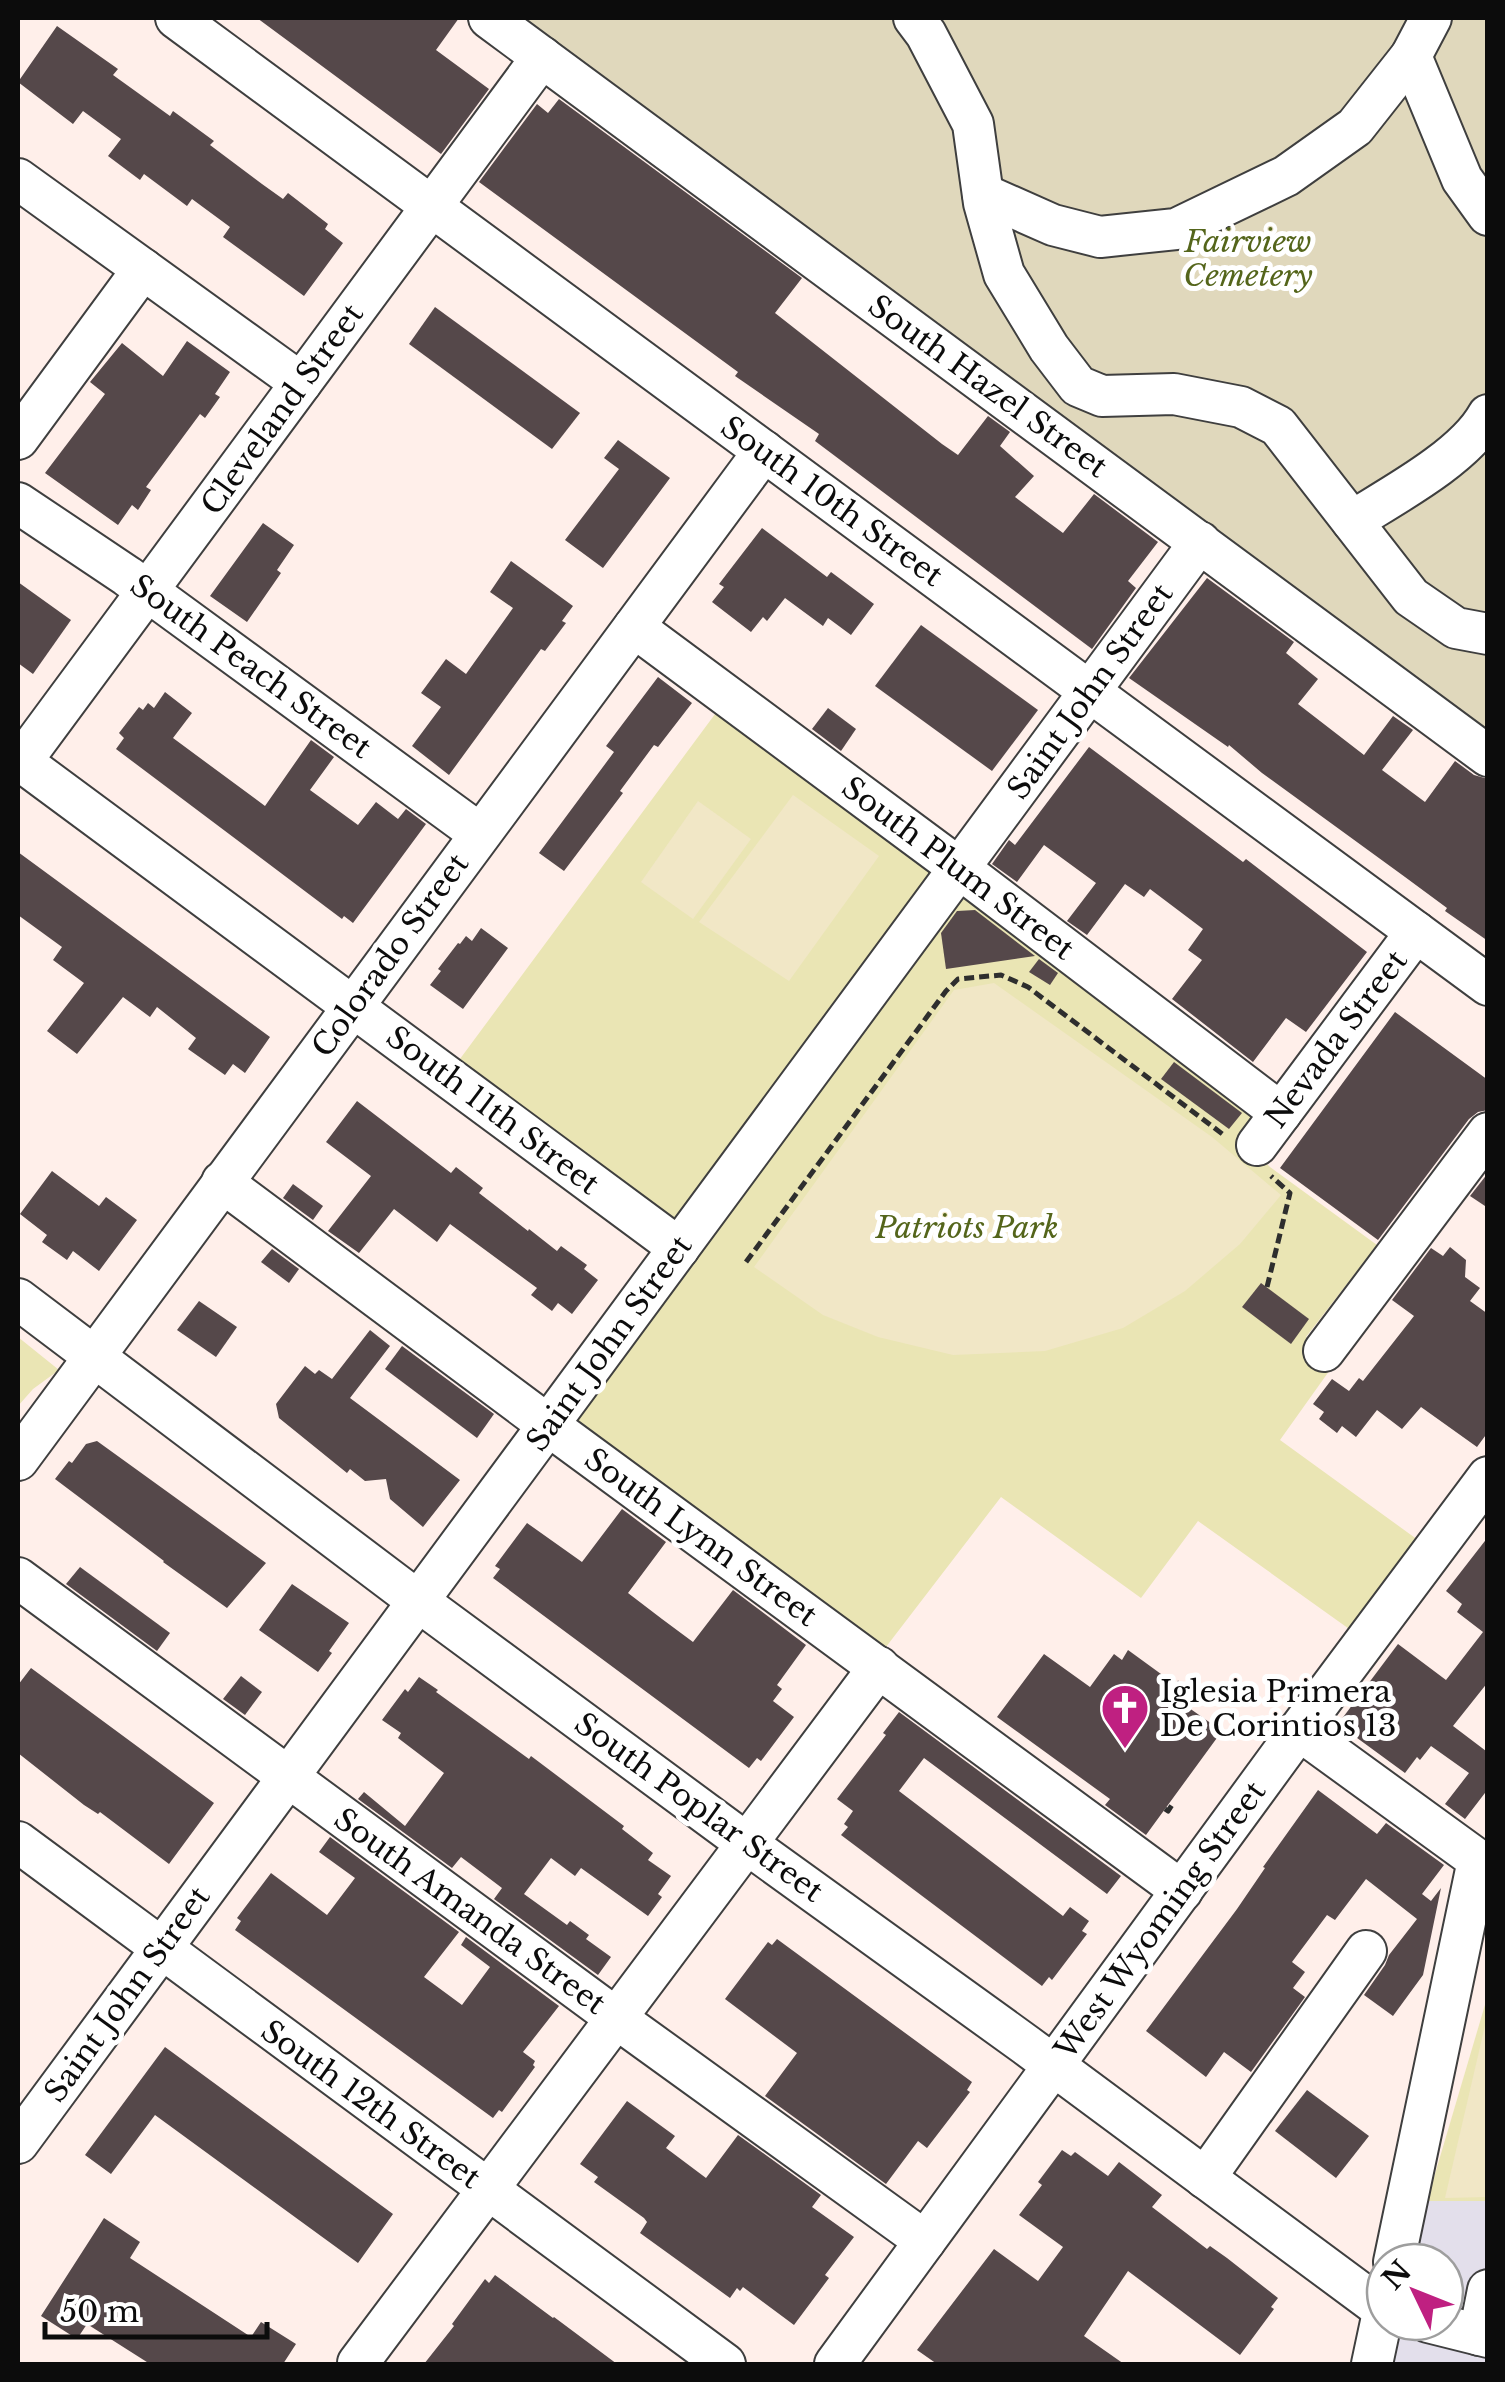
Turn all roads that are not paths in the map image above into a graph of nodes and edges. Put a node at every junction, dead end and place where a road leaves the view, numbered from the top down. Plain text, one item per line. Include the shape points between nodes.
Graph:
1 (176, 18) edge
2 (489, 18) edge
3 (914, 18) edge
4 (1432, 18) edge
5 (1410, 56) junction
6 (542, 57) junction
7 (18, 179) edge
8 (983, 194) junction
9 (432, 206) junction
10 (1488, 215) edge
11 (142, 269) junction
12 (301, 384) junction
13 (1488, 415) edge
14 (18, 439) edge
15 (764, 452) junction
16 (18, 503) edge
17 (1352, 522) junction
18 (1200, 542) junction
19 (148, 591) junction
20 (634, 627) junction
21 (1488, 634) edge
22 (1090, 692) junction
23 (1488, 756) edge
24 (19, 760) edge
25 (480, 834) junction
26 (959, 868) junction
27 (1416, 932) junction
28 (1488, 985) edge
29 (353, 1006) junction
30 (1281, 1112) junction
31 (1488, 1132) edge
32 (1251, 1152) road end
33 (222, 1182) junction
34 (679, 1248) junction
35 (18, 1298) edge
36 (1324, 1351) dead end
37 (94, 1355) junction
38 (548, 1425) junction
39 (18, 1460) edge
40 (1488, 1477) edge
41 (18, 1578) edge
42 (418, 1601) junction
43 (878, 1666) junction
44 (1299, 1730) junction
45 (288, 1777) junction
46 (18, 1842) edge
47 (746, 1843) junction
48 (1182, 1891) junction
49 (161, 1948) junction
50 (1366, 1951) dead end
51 (616, 2018) junction
52 (1054, 2066) junction
53 (18, 2143) edge
54 (1205, 2178) junction
55 (488, 2190) junction
56 (925, 2241) junction
57 (1398, 2242) edge
58 (1488, 2290) edge
59 (1365, 2294) edge
60 (1483, 2336) edge
61 (358, 2364) edge
62 (725, 2364) edge
63 (834, 2364) edge

1 - 9 street, South 10th Street
2 - 6 street, South Hazel Street
3 - 8 street via 973,124
4 - 5 street
5 - 8 street via 1341,136 1286,176 1176,228 1100,237 1052,225
5 - 10 street via 1462,179
6 - 9 street, Cleveland Street
6 - 18 street, South Hazel Street
7 - 11 street
8 - 17 street via 1004,274 1078,386 1102,396 1174,394 1241,407 1278,426
9 - 12 street, Cleveland Street
9 - 15 street, South 10th Street
11 - 12 street
11 - 14 street
12 - 19 street, Cleveland Street
13 - 17 street via 1480,430 1424,476
15 - 20 street, Colorado Street
15 - 22 street, South 10th Street
16 - 19 street, South Peach Street
17 - 21 street via 1411,597 1456,628
18 - 22 street, Saint John Street
18 - 23 street, South Hazel Street
19 - 24 street, Cleveland Street
19 - 25 street, South Peach Street
20 - 25 street, Colorado Street
20 - 26 street, South Plum Street
22 - 26 street, Saint John Street
22 - 27 street, South 10th Street
24 - 29 street, South 11th Street
25 - 29 street, Colorado Street
26 - 30 street, South Plum Street
26 - 34 street, Saint John Street
27 - 28 street, South 10th Street
27 - 30 street, Nevada Street
29 - 33 street, Colorado Street
29 - 34 street, South 11th Street
30 - 32 street, Nevada Street
31 - 36 street
33 - 37 street, Colorado Street
33 - 38 street, South Lynn Street
34 - 38 street, Saint John Street
35 - 37 street, South Poplar Street
37 - 39 street, Colorado Street
37 - 42 street, South Poplar Street
38 - 42 street, Saint John Street
38 - 43 street, South Lynn Street
40 - 44 street, West Wyoming Street
41 - 45 street, South Amanda Street
42 - 45 street, Saint John Street
42 - 47 street, South Poplar Street
43 - 47 street
43 - 48 street, South Lynn Street
44 - 48 street, West Wyoming Street
44 - 57 street via 1478,1860
45 - 49 street, Saint John Street
45 - 51 street, South Amanda Street
46 - 49 street, South 12th Street
47 - 51 street
47 - 52 street, South Poplar Street
48 - 52 street, West Wyoming Street
49 - 53 street, Saint John Street
49 - 55 street, South 12th Street
50 - 54 street
51 - 55 street
51 - 56 street, South Amanda Street
52 - 54 street, South Poplar Street
52 - 56 street, West Wyoming Street
54 - 59 street, South Poplar Street
55 - 61 street
55 - 62 street, South 12th Street
56 - 63 street, West Wyoming Street
58 - 60 street

